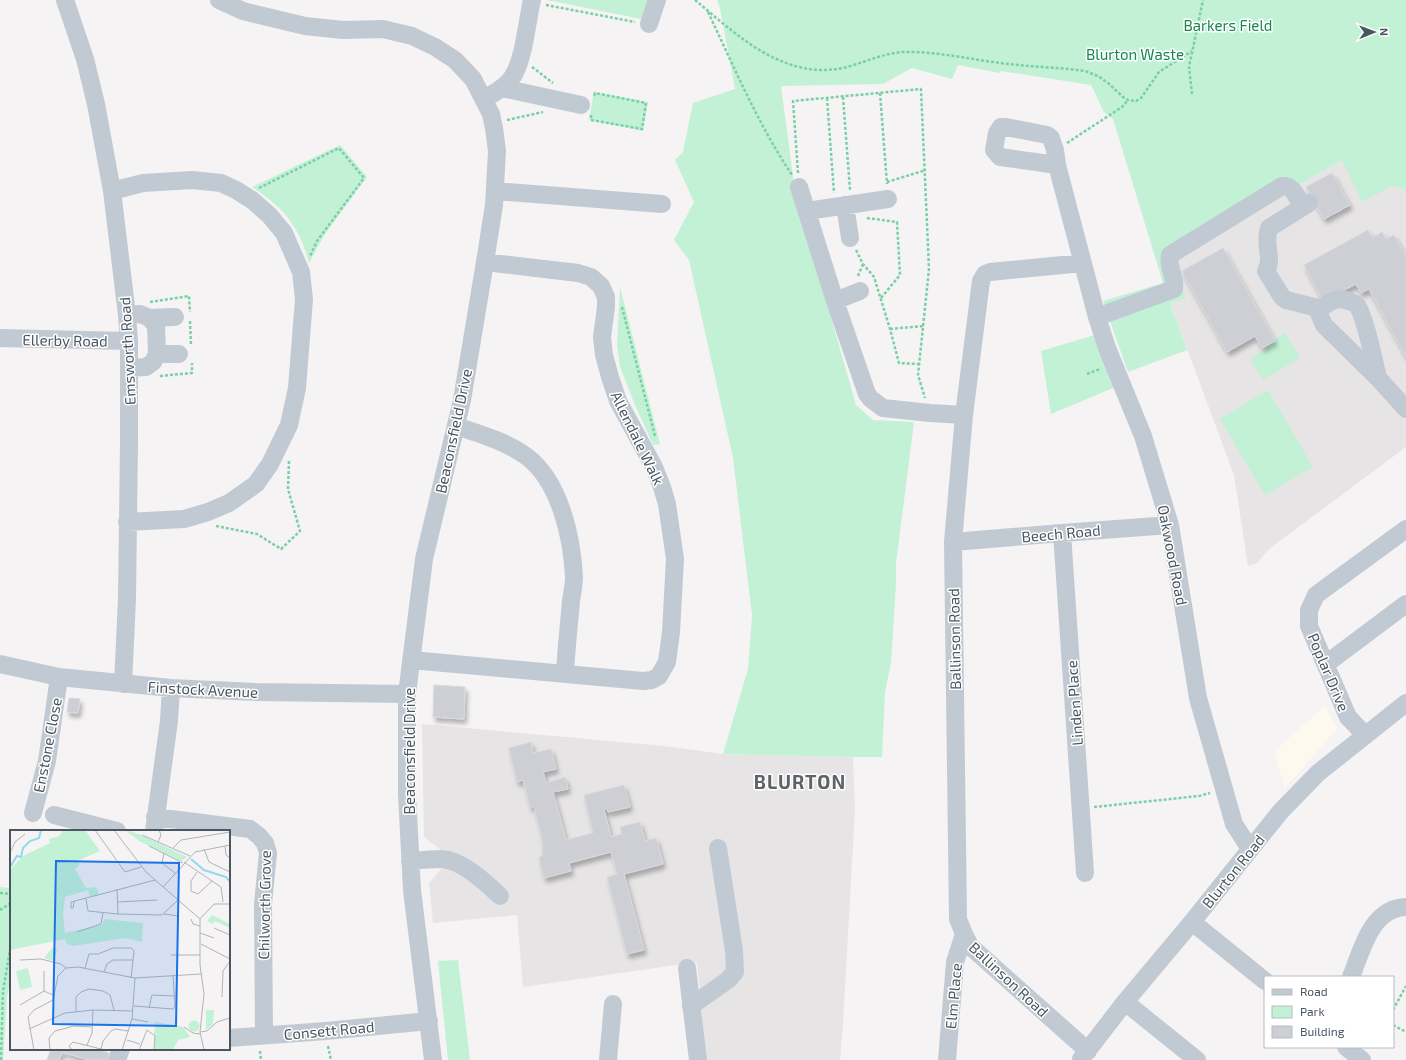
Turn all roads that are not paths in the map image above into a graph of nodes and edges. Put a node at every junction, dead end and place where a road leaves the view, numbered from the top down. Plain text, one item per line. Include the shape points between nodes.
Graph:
1 (64, 0) edge
2 (219, 0) edge
3 (657, 0) edge
4 (532, 1) edge
5 (246, 6) edge
6 (649, 24) road end
7 (502, 88) junction
8 (484, 100) junction
9 (586, 106) road end
10 (1056, 158) road end
11 (799, 187) road end
12 (112, 191) junction
13 (494, 191) junction
14 (888, 191) road end
15 (662, 204) dead end
16 (844, 209) junction
17 (807, 212) junction
18 (850, 238) road end
19 (485, 262) junction
20 (1083, 263) junction
21 (865, 287) road end
22 (835, 300) junction
23 (1318, 311) junction
24 (127, 315) junction
25 (175, 317) dead end
26 (1097, 317) junction
27 (150, 318) junction
28 (0, 338) edge
29 (129, 341) junction
30 (157, 354) junction
31 (179, 354) dead end
32 (129, 368) junction
33 (1378, 378) junction
34 (1406, 408) edge
35 (964, 415) junction
36 (456, 426) junction
37 (127, 522) junction
38 (1170, 525) junction
39 (1406, 529) edge
40 (1062, 533) junction
41 (953, 542) junction
42 (1406, 604) edge
43 (411, 660) junction
44 (0, 664) edge
45 (1326, 664) junction
46 (565, 674) junction
47 (59, 677) junction
48 (123, 684) junction
49 (171, 688) junction
50 (407, 694) junction
51 (1406, 704) edge
52 (1365, 735) junction
53 (33, 813) dead end
54 (54, 815) dead end
55 (154, 824) edge
56 (113, 830) edge
57 (718, 848) dead end
58 (1250, 850) junction
59 (410, 861) junction
60 (1085, 873) dead end
61 (500, 896) dead end
62 (1406, 907) edge
63 (1192, 922) junction
64 (964, 934) junction
65 (687, 968) dead end
66 (1351, 976) edge
67 (1264, 980) edge
68 (1125, 1002) junction
69 (611, 1003) dead end
70 (691, 1006) junction
71 (429, 1021) junction
72 (264, 1035) junction
73 (230, 1038) edge
74 (1347, 1048) edge
75 (121, 1050) edge
76 (1084, 1055) edge
77 (117, 1060) edge
78 (433, 1060) edge
79 (608, 1060) edge
80 (698, 1060) edge
81 (947, 1060) edge
82 (1197, 1060) edge
83 (1362, 1060) edge

1 - 12 street, Emsworth Road via 86,59
2 - 5 street, Beaconsfield Drive
3 - 6 street
4 - 7 street via 520,57 513,76
5 - 8 street, Beaconsfield Drive via 305,26 342,30 383,29 412,36 455,60 473,80
7 - 8 street
7 - 9 street
8 - 13 street, Beaconsfield Drive via 491,114 497,151
10 - 20 street, Oakwood Road
11 - 17 street
12 - 24 street, Emsworth Road
12 - 37 street via 143,183 192,180 221,183 244,195 270,216 284,233 301,272 304,299 297,388 289,425 270,464 256,484 228,503 208,512 184,519
13 - 15 street
13 - 19 street, Beaconsfield Drive
14 - 16 street
16 - 17 street
16 - 18 street
17 - 22 street
19 - 36 street, Beaconsfield Drive
19 - 46 street, Allendale Walk via 578,273 590,277 601,286 606,297 602,337 610,377 618,401 654,467 667,504 675,559 671,632 664,669 652,680 643,681
20 - 26 street, Oakwood Road
20 - 35 street, Ballinson Road via 990,272 983,277
21 - 22 street
22 - 35 street via 867,394 877,405 891,409
23 - 26 street via 1314,307 1282,297 1266,271 1270,264 1266,241 1269,228 1306,205 1288,185 1282,186 1170,255 1174,289
23 - 33 street via 1324,325
23 - 33 street via 1326,303 1337,299 1356,304 1362,315
24 - 27 street via 140,314
24 - 29 street, Emsworth Road
25 - 27 street
26 - 38 street, Oakwood Road via 1143,436
27 - 30 street via 156,326
28 - 29 street, Ellerby Road
29 - 32 street, Emsworth Road
30 - 31 street
30 - 32 street via 154,362 146,366
32 - 37 street, Emsworth Road
33 - 34 street
35 - 41 street, Ballinson Road
36 - 43 street, Beaconsfield Drive via 424,559
36 - 46 street via 501,441 526,457 539,469 551,486 560,506 568,533 574,578
37 - 48 street, Emsworth Road
38 - 40 street, Beech Road
38 - 58 street, Oakwood Road via 1198,698 1234,824
39 - 45 street, Poplar Drive via 1316,595 1309,610 1309,626
40 - 41 street, Beech Road
40 - 60 street, Linden Place
41 - 64 street, Ballinson Road via 957,898 958,919
42 - 45 street
43 - 46 street, Allendale Walk
43 - 50 street, Beaconsfield Drive
44 - 47 street, Finstock Avenue
45 - 52 street, Poplar Drive via 1348,717
47 - 48 street, Finstock Avenue
47 - 53 street, Enstone Close via 47,761
48 - 49 street, Finstock Avenue
49 - 50 street, Finstock Avenue
49 - 55 street via 169,721
50 - 59 street, Beaconsfield Drive
51 - 52 street, Blurton Road
52 - 58 street, Blurton Road via 1318,773 1281,811
54 - 56 street
55 - 72 street, Chilworth Grove via 250,829 265,843 268,853 263,904
57 - 70 street via 735,972 728,980
58 - 63 street, Blurton Road
59 - 61 street via 448,860 483,879
59 - 71 street, Beaconsfield Drive via 416,930
62 - 66 street via 1397,907 1379,918 1370,931
63 - 67 street
63 - 68 street, Blurton Road
64 - 76 street, Ballinson Road via 970,946
64 - 81 street, Elm Place via 955,962
65 - 70 street
68 - 76 street, Blurton Road
68 - 82 street
69 - 79 street
70 - 80 street
71 - 72 street, Consett Road
71 - 78 street, Beaconsfield Drive
72 - 73 street, Consett Road
74 - 83 street
75 - 77 street

